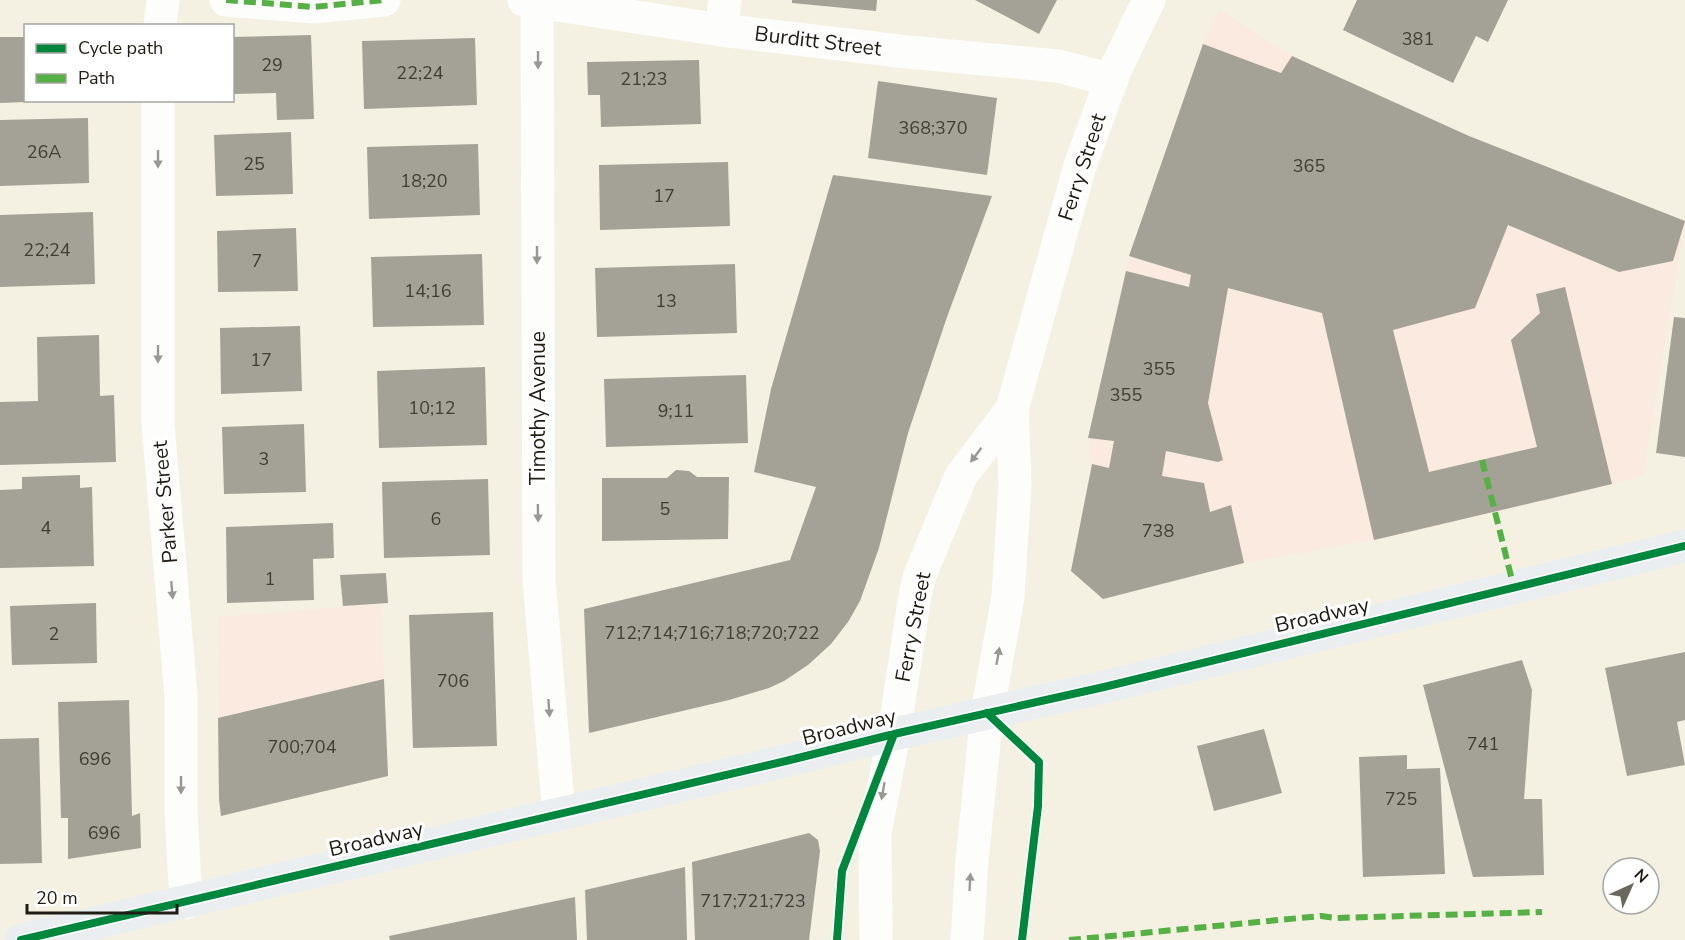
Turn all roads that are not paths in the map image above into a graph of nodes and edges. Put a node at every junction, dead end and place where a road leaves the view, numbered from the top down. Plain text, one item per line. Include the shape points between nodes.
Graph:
1 (163, 0) edge
2 (226, 0) edge
3 (384, 0) edge
4 (1149, 0) edge
5 (530, 1) edge
6 (723, 15) edge
7 (160, 24) edge
8 (1112, 80) junction
9 (158, 102) edge
10 (1012, 409) junction
11 (1685, 546) edge
12 (987, 713) junction
13 (894, 734) junction
14 (559, 814) junction
15 (186, 903) junction
16 (23, 940) edge
17 (876, 940) edge
18 (967, 940) edge

1 - 7 street
2 - 3 street via 314,7
4 - 8 street, Ferry Street
5 - 6 street, Burditt Street
5 -> 14 street, Timothy Avenue via 539,580
6 - 8 street, Burditt Street via 908,52 1058,66
8 - 10 street, Ferry Street via 1077,176
9 -> 15 street, Parker Street via 158,424 181,696
12 -> 10 street, Ferry Street via 1008,597 1016,484
10 -> 13 street, Ferry Street via 961,476 920,575
11 - 12 main road, Broadway
12 - 13 main road, Broadway
18 -> 12 street, Ferry Street
13 - 14 main road, Broadway
13 -> 17 street, Ferry Street via 875,832
14 - 15 main road, Broadway
15 - 16 main road, Broadway

